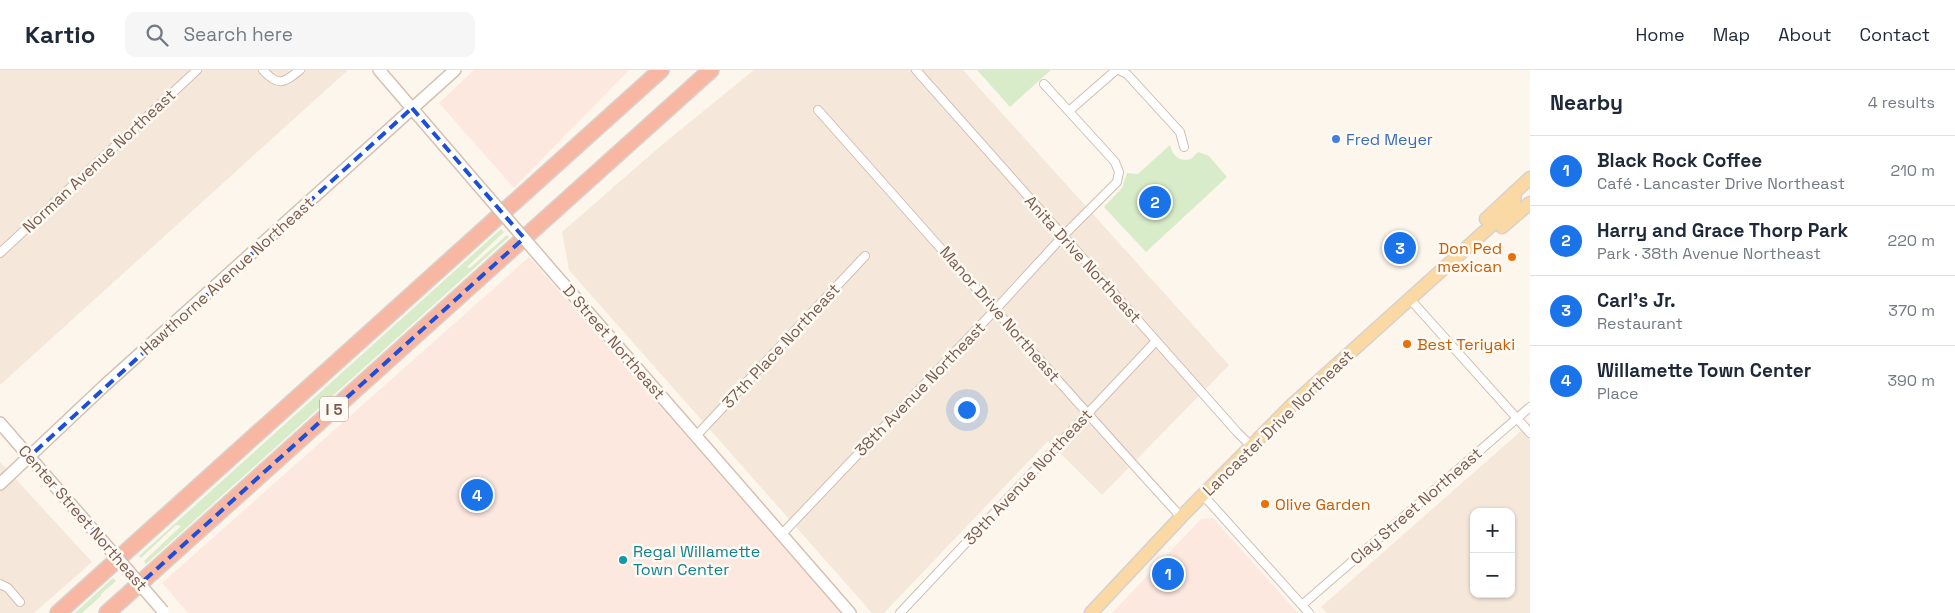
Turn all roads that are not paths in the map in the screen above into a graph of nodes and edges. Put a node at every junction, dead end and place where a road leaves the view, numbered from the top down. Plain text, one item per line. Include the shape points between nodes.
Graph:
1 (197, 70) edge
2 (263, 70) edge
3 (300, 70) edge
4 (379, 70) edge
5 (456, 70) edge
6 (645, 70) edge
7 (660, 70) edge
8 (711, 70) edge
9 (719, 70) edge
10 (916, 70) edge
11 (1118, 70) edge
12 (1044, 84) dead end
13 (688, 90) junction
14 (412, 108) junction
15 (818, 110) dead end
16 (1069, 111) junction
17 (1184, 147) dead end
18 (1530, 178) edge
19 (528, 190) junction
20 (1530, 203) edge
21 (1063, 236) junction
22 (1474, 242) junction
23 (0, 253) edge
24 (865, 256) dead end
25 (1409, 298) junction
26 (996, 309) junction
27 (1156, 342) junction
28 (1530, 407) edge
29 (1088, 414) junction
30 (1517, 418) junction
31 (0, 423) edge
32 (1530, 433) edge
33 (696, 436) junction
34 (1251, 446) junction
35 (30, 456) junction
36 (0, 484) edge
37 (1204, 495) junction
38 (1182, 517) junction
39 (782, 534) junction
40 (0, 584) edge
41 (20, 602) dead end
42 (1302, 605) junction
43 (164, 612) edge
44 (58, 613) edge
45 (107, 613) edge
46 (850, 613) edge
47 (900, 613) edge
48 (1091, 613) edge
49 (1309, 613) edge

1 - 23 street, Norman Avenue Northeast
2 - 3 street via 273,80 283,82
4 - 14 main road, D Street Northeast
5 - 14 main road, Hawthorne Avenue Northeast
6 - 19 highway, I 5
7 - 19 highway, I 5
8 - 13 highway, I 5
9 - 13 highway
10 - 21 street, Anita Drive Northeast
11 - 16 street
11 - 17 street via 1127,74 1178,130
12 - 16 street
13 - 45 highway, I 5
14 - 33 main road, D Street Northeast, bridge
14 - 35 main road, Hawthorne Avenue Northeast
15 - 26 street, Manor Drive Northeast
16 - 21 street, 38th Avenue Northeast via 1116,162 1119,177 1118,182
18 - 22 main road, Lancaster Drive Northeast via 1480,224
19 - 44 highway, I 5
20 - 22 main road, Lancaster Drive Northeast via 1491,237
21 - 26 street, 38th Avenue Northeast
21 - 27 street, Anita Drive Northeast
22 - 25 main road, Lancaster Drive Northeast
24 - 33 street, 37th Place Northeast
25 - 30 street
25 - 34 main road, Lancaster Drive Northeast
26 - 29 street, Manor Drive Northeast
26 - 39 street, 38th Avenue Northeast
27 - 29 street, 39th Avenue Northeast
27 - 34 street, Anita Drive Northeast
28 - 30 street, Clay Street Northeast
29 - 38 street, Manor Drive Northeast
29 - 47 street, 39th Avenue Northeast
30 - 32 street
30 - 42 street, Clay Street Northeast
31 - 35 main road, Center Street Northeast
33 - 39 main road, D Street Northeast
34 - 37 main road, Lancaster Drive Northeast
35 - 36 main road, Hawthorne Avenue Northeast
35 - 43 main road, Center Street Northeast, bridge
37 - 38 main road, Lancaster Drive Northeast
37 - 42 street
38 - 48 main road, Lancaster Drive Northeast
39 - 46 main road, D Street Northeast
40 - 41 street
42 - 49 street

